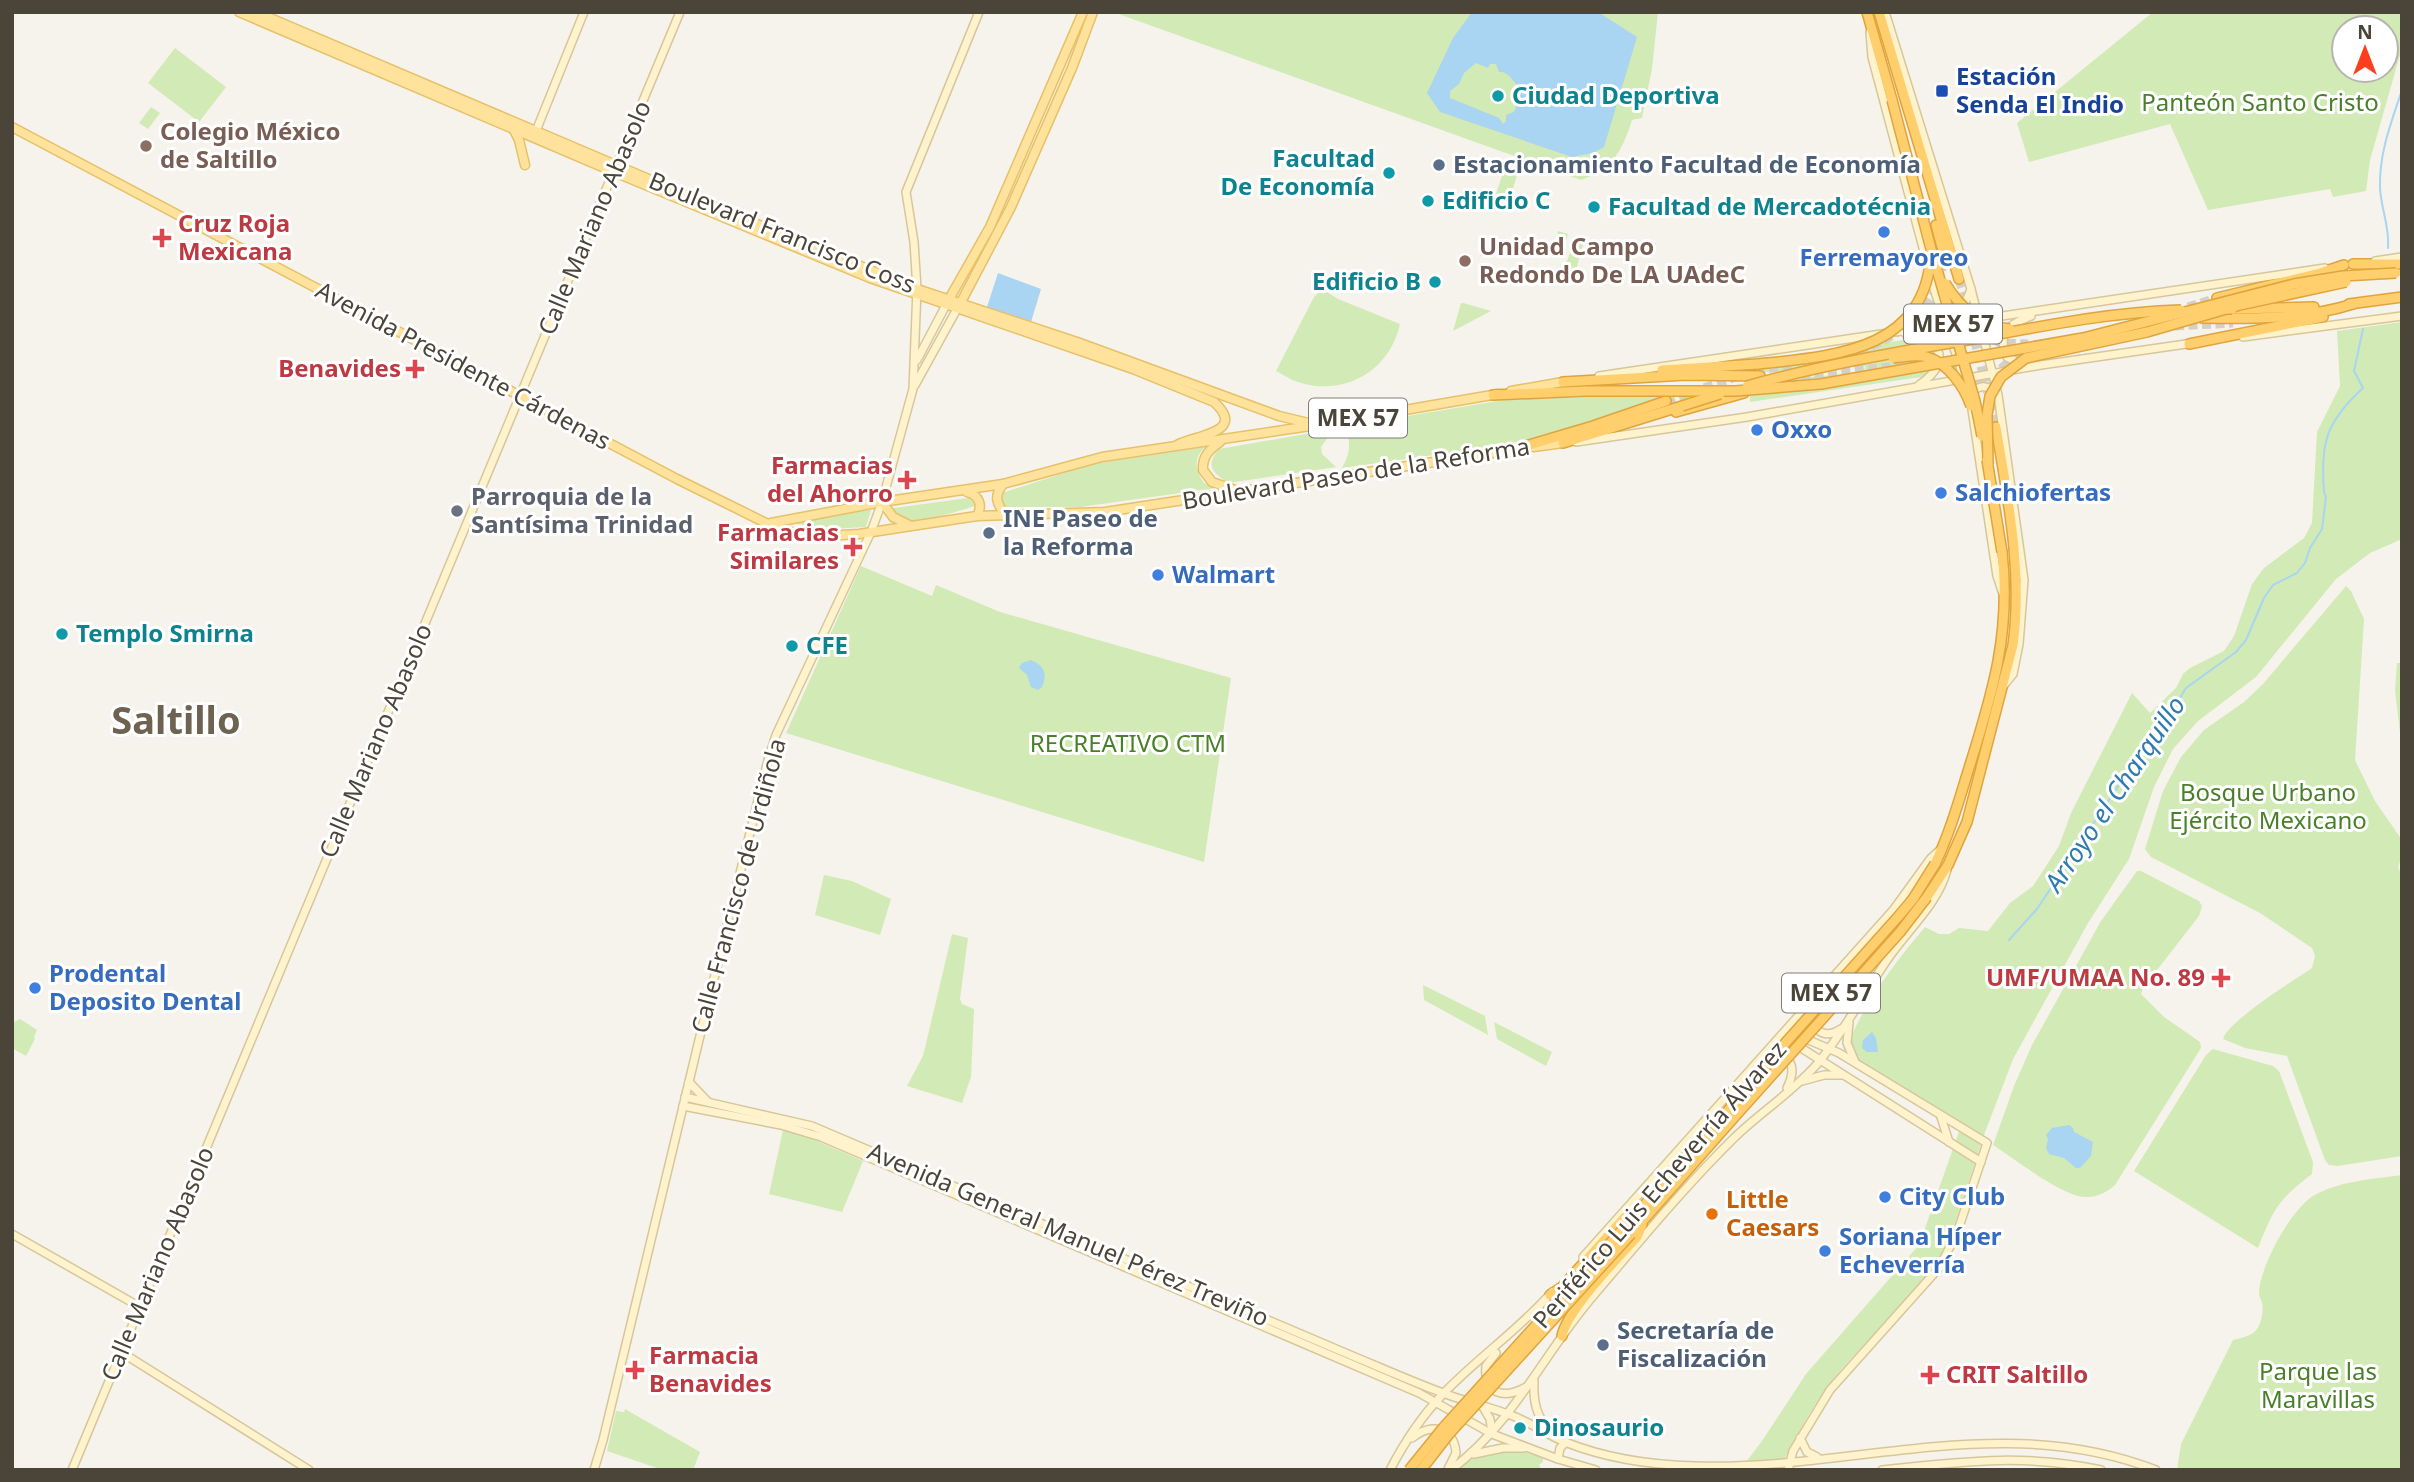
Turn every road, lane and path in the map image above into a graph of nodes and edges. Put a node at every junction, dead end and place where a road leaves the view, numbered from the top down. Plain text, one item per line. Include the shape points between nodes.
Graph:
1 (239, 12) edge
2 (256, 12) edge
3 (584, 12) edge
4 (680, 12) edge
5 (979, 12) edge
6 (1083, 12) edge
7 (1093, 12) edge
8 (1879, 12) edge
9 (1885, 12) edge
10 (1868, 15) edge
11 (12, 127) edge
12 (514, 130) junction
13 (536, 131) junction
14 (525, 165) dead end
15 (615, 169) junction
16 (1926, 173) junction
17 (1942, 247) tunnel mouth
18 (1931, 249) junction
19 (2349, 265) junction
20 (2398, 265) edge
21 (1938, 272) junction
22 (1959, 278) tunnel mouth
23 (1971, 289) junction
24 (917, 292) junction
25 (2402, 297) edge
26 (2217, 298) tunnel mouth
27 (1937, 299) junction
28 (947, 302) junction
29 (2353, 304) junction
30 (959, 306) junction
31 (2335, 309) junction
32 (2041, 312) junction
33 (2402, 316) edge
34 (1979, 321) junction
35 (2233, 323) tunnel mouth
36 (1946, 326) junction
37 (1897, 332) junction
38 (2189, 344) junction
39 (915, 362) junction
40 (2041, 365) junction
41 (1993, 373) junction
42 (1618, 374) junction
43 (1760, 376) dead end
44 (1965, 379) junction
45 (1563, 382) junction
46 (1916, 387) junction
47 (913, 389) junction
48 (1493, 395) junction
49 (1998, 395) junction
50 (520, 397) junction
51 (1970, 400) junction
52 (1665, 401) tunnel mouth
53 (1687, 407) junction
54 (1317, 425) junction
55 (1996, 428) tunnel mouth
56 (1223, 440) junction
57 (1563, 443) junction
58 (1177, 445) junction
59 (1985, 450) junction
60 (1509, 451) junction
61 (1988, 464) junction
62 (1003, 484) junction
63 (964, 492) junction
64 (1242, 492) junction
65 (882, 502) junction
66 (1005, 514) junction
67 (977, 516) junction
68 (768, 524) junction
69 (912, 526) junction
70 (871, 532) junction
71 (807, 537) joint
72 (2005, 600) junction
73 (2005, 684) junction
74 (1943, 848) junction
75 (1948, 865) junction
76 (1821, 991) junction
77 (1847, 1022) junction
78 (1784, 1033) junction
79 (1828, 1048) junction
80 (1820, 1060) junction
81 (1855, 1063) junction
82 (1757, 1064) junction
83 (1864, 1068) junction
84 (1842, 1075) junction
85 (1851, 1080) junction
86 (689, 1082) junction
87 (1797, 1083) junction
88 (1784, 1094) junction
89 (685, 1097) junction
90 (708, 1102) junction
91 (683, 1106) junction
92 (1930, 1109) junction
93 (1941, 1115) junction
94 (1725, 1121) junction
95 (1926, 1127) junction
96 (1950, 1143) junction
97 (1981, 1162) junction
98 (1653, 1195) junction
99 (1642, 1222) junction
100 (1627, 1231) junction
101 (12, 1234) edge
102 (1550, 1295) junction
103 (140, 1307) junction
104 (1508, 1336) junction
105 (1562, 1336) junction
106 (121, 1352) junction
107 (1531, 1383) junction
108 (1419, 1392) junction
109 (1443, 1394) junction
110 (1436, 1401) junction
111 (1483, 1407) junction
112 (1509, 1414) junction
113 (1425, 1416) junction
114 (1492, 1434) junction
115 (1554, 1437) junction
116 (1800, 1438) junction
117 (1407, 1442) junction
118 (1566, 1442) junction
119 (1531, 1449) junction
120 (1470, 1455) junction
121 (1558, 1459) junction
122 (1821, 1459) junction
123 (1789, 1465) edge
124 (72, 1470) edge
125 (309, 1470) edge
126 (594, 1470) edge
127 (1390, 1470) edge
128 (1409, 1470) edge
129 (1421, 1470) edge
130 (1449, 1470) edge
131 (1596, 1470) edge
132 (1882, 1470) edge
133 (2101, 1470) edge
134 (2155, 1470) edge

1 - 12 main road, Boulevard Francisco Coss
2 - 13 main road, Boulevard Francisco Coss
3 - 13 main road
4 - 15 main road, Calle Mariano Abasolo
5 - 24 main road, Calle Francisco de Urdiñola via 905,192
6 - 28 main road via 990,227
7 - 30 main road via 1011,206
8 - 16 highway, MEX 57
9 - 23 main road
10 - 18 highway, Periférico Luis Echeverría Álvarez / MEX 57, bridge
10 - 27 main road via 1872,57
11 - 50 main road, Avenida Presidente Cárdenas
12 - 14 main road
12 - 15 main road, Boulevard Francisco Coss
13 - 15 main road, Boulevard Francisco Coss
15 - 24 main road, Boulevard Francisco Coss
15 - 50 main road, Calle Mariano Abasolo
16 - 17 highway
16 - 22 highway, MEX 57
18 - 21 highway, Periférico Luis Echeverría Álvarez / MEX 57, bridge
18 - 42 highway, bridge via 1922,297 1907,320 1870,344 1837,354
19 - 20 highway
19 - 26 highway
19 - 32 main road
20 - 48 highway, MEX 57, bridge via 2294,284 2110,332 1821,384
20 - 61 highway, bridge via 2147,332 2026,358 2001,377 1990,396
21 - 31 highway, bridge via 1958,302 1975,317 2007,329 2108,319 2230,319
21 - 59 highway, Periférico Luis Echeverría Álvarez / MEX 57, bridge
23 - 27 main road via 1966,302 1956,308
23 - 34 main road
24 - 28 main road, Boulevard Francisco Coss
24 - 39 main road, Calle Francisco de Urdiñola
25 - 29 highway, MEX 57
27 - 36 main road
28 - 30 main road, Boulevard Francisco Coss
28 - 39 main road
29 - 31 highway
29 - 38 highway via 2324,316
29 - 53 highway, Boulevard Paseo de la Reforma / MEX 57, bridge via 2113,315 1800,372
30 - 47 main road
30 - 54 main road, Boulevard Francisco Coss
30 - 58 main road, Boulevard Francisco Coss via 1214,402 1223,412 1220,430
31 - 35 highway via 2298,318
32 - 34 main road
32 - 40 main road via 2009,327 2003,341 2007,357 2021,364
33 - 38 main road
34 - 36 main road
34 - 41 main road
36 - 37 main road
36 - 44 main road
37 - 42 main road
37 - 46 main road via 1924,338 1937,348 1938,367
38 - 40 main road
39 - 47 main road, Calle Francisco de Urdiñola
40 - 41 main road
41 - 44 main road
41 - 49 main road
42 - 45 main road
43 - 45 highway
44 - 46 main road
44 - 51 main road
45 - 48 main road
46 - 57 main road
47 - 65 main road, Calle Francisco de Urdiñola
48 - 54 main road, MEX 57
49 - 51 main road via 1981,387 1973,391
49 - 73 main road via 2024,580 2019,644 2013,674
50 - 68 main road, Avenida Presidente Cárdenas
50 - 103 main road, Calle Mariano Abasolo
51 - 72 main road via 1997,576
52 - 60 highway
53 - 57 highway, Boulevard Paseo de la Reforma / MEX 57
53 - 59 highway, bridge via 1814,372 1927,357 1947,369 1963,387
54 - 56 main road, MEX 57
55 - 73 highway, Periférico Luis Echeverría Álvarez / MEX 57 via 2018,592
56 - 58 main road
56 - 64 main road via 1210,449 1203,470 1212,482
57 - 60 main road, Boulevard Paseo de la Reforma / MEX 57
58 - 62 main road via 1093,460
59 - 61 highway, Periférico Luis Echeverría Álvarez / MEX 57, bridge
60 - 64 main road, Boulevard Paseo de la Reforma / MEX 57
61 - 72 highway, Periférico Luis Echeverría Álvarez / MEX 57, bridge
62 - 63 main road
62 - 66 main road via 996,500
63 - 65 main road
63 - 67 main road via 978,500
64 - 66 main road, Boulevard Paseo de la Reforma via 1092,513
65 - 68 main road
65 - 69 main road via 897,520
65 - 70 main road, Calle Francisco de Urdiñola
66 - 67 main road, Boulevard Paseo de la Reforma
67 - 69 main road, Boulevard Paseo de la Reforma
68 - 71 main road, Avenida Presidente Cárdenas
69 - 70 main road, Boulevard Paseo de la Reforma
70 - 71 main road, Boulevard Paseo de la Reforma
70 - 86 main road, Calle Francisco de Urdiñola via 776,735
72 - 74 highway, Periférico Luis Echeverría Álvarez / MEX 57 via 2002,646 1992,690
73 - 75 highway, Periférico Luis Echeverría Álvarez / MEX 57 via 1967,822
74 - 76 main road
74 - 94 highway, Periférico Luis Echeverría Álvarez / MEX 57, bridge via 1913,899 1788,1040
75 - 77 main road, Periférico Luis Echeverría Álvarez via 1938,890
75 - 94 highway, Periférico Luis Echeverría Álvarez / MEX 57, bridge via 1900,932
76 - 77 main road via 1811,1016 1815,1029 1828,1035
76 - 78 main road
77 - 79 main road, Periférico Luis Echeverría Álvarez
77 - 81 main road via 1847,1043
78 - 79 main road
78 - 80 main road
78 - 82 main road
79 - 80 main road, Periférico Luis Echeverría Álvarez
79 - 81 main road
80 - 84 main road
80 - 87 main road, Periférico Luis Echeverría Álvarez
81 - 83 main road
82 - 88 main road via 1775,1056 1788,1059 1793,1075
82 - 102 main road
83 - 85 main road via 1852,1069
83 - 92 main road
84 - 85 main road
84 - 87 main road
85 - 95 main road
86 - 89 main road, Calle Francisco de Urdiñola
86 - 90 main road
87 - 88 main road, Periférico Luis Echeverría Álvarez
88 - 105 main road, Periférico Luis Echeverría Álvarez via 1731,1141
89 - 90 main road, Avenida General Manuel Pérez Treviño
89 - 91 main road, Calle Francisco de Urdiñola
90 - 109 main road, Avenida General Manuel Pérez Treviño via 812,1126
91 - 108 main road, Avenida General Manuel Pérez Treviño via 821,1137
91 - 126 main road, Calle Francisco de Urdiñola
92 - 93 main road
92 - 95 main road via 1932,1119
93 - 96 main road
93 - 97 main road via 1987,1143
94 - 98 highway, Periférico Luis Echeverría Álvarez / MEX 57
94 - 99 highway, Periférico Luis Echeverría Álvarez / MEX 57
95 - 96 main road
96 - 97 main road
97 - 116 main road via 1939,1268 1830,1390
98 - 100 highway, Periférico Luis Echeverría Álvarez / MEX 57
98 - 102 highway via 1640,1200
99 - 100 highway, Periférico Luis Echeverría Álvarez / MEX 57
99 - 105 highway via 1637,1237 1574,1312
100 - 128 highway, Periférico Luis Echeverría Álvarez / MEX 57, bridge
100 - 129 highway, Periférico Luis Echeverría Álvarez / MEX 57, bridge
101 - 103 main road
102 - 104 main road
103 - 106 main road, Calle Mariano Abasolo
104 - 107 main road via 1508,1342 1488,1361 1487,1380 1503,1394
104 - 109 main road
105 - 107 main road, Periférico Luis Echeverría Álvarez
106 - 124 main road, Calle Mariano Abasolo
106 - 125 main road
107 - 112 main road, Periférico Luis Echeverría Álvarez
107 - 115 main road via 1537,1414
108 - 110 main road, Avenida General Manuel Pérez Treviño
108 - 113 main road via 1426,1403
109 - 110 main road
109 - 111 main road, Avenida General Manuel Pérez Treviño
110 - 113 main road
110 - 114 main road, Avenida General Manuel Pérez Treviño
111 - 112 main road, Avenida General Manuel Pérez Treviño
111 - 114 main road
112 - 114 main road, Periférico Luis Echeverría Álvarez
112 - 115 main road, Avenida General Manuel Pérez Treviño
113 - 117 main road
114 - 119 main road, Avenida General Manuel Pérez Treviño
114 - 120 main road, Periférico Luis Echeverría Álvarez
115 - 118 main road, Avenida General Manuel Pérez Treviño
116 - 122 main road via 1807,1452
116 - 123 main road
117 - 127 main road
117 - 130 main road via 1424,1429 1446,1434 1456,1447
118 - 121 main road
118 - 123 main road, Avenida General Manuel Pérez Treviño via 1646,1462
119 - 120 main road via 1503,1448
119 - 121 main road, Avenida General Manuel Pérez Treviño
120 - 130 main road, Periférico Luis Echeverría Álvarez
121 - 131 main road, Avenida General Manuel Pérez Treviño
122 - 123 main road, Avenida General Manuel Pérez Treviño
122 - 134 main road, Avenida General Manuel Pérez Treviño via 2023,1442 2091,1450
132 - 133 main road via 2006,1459

